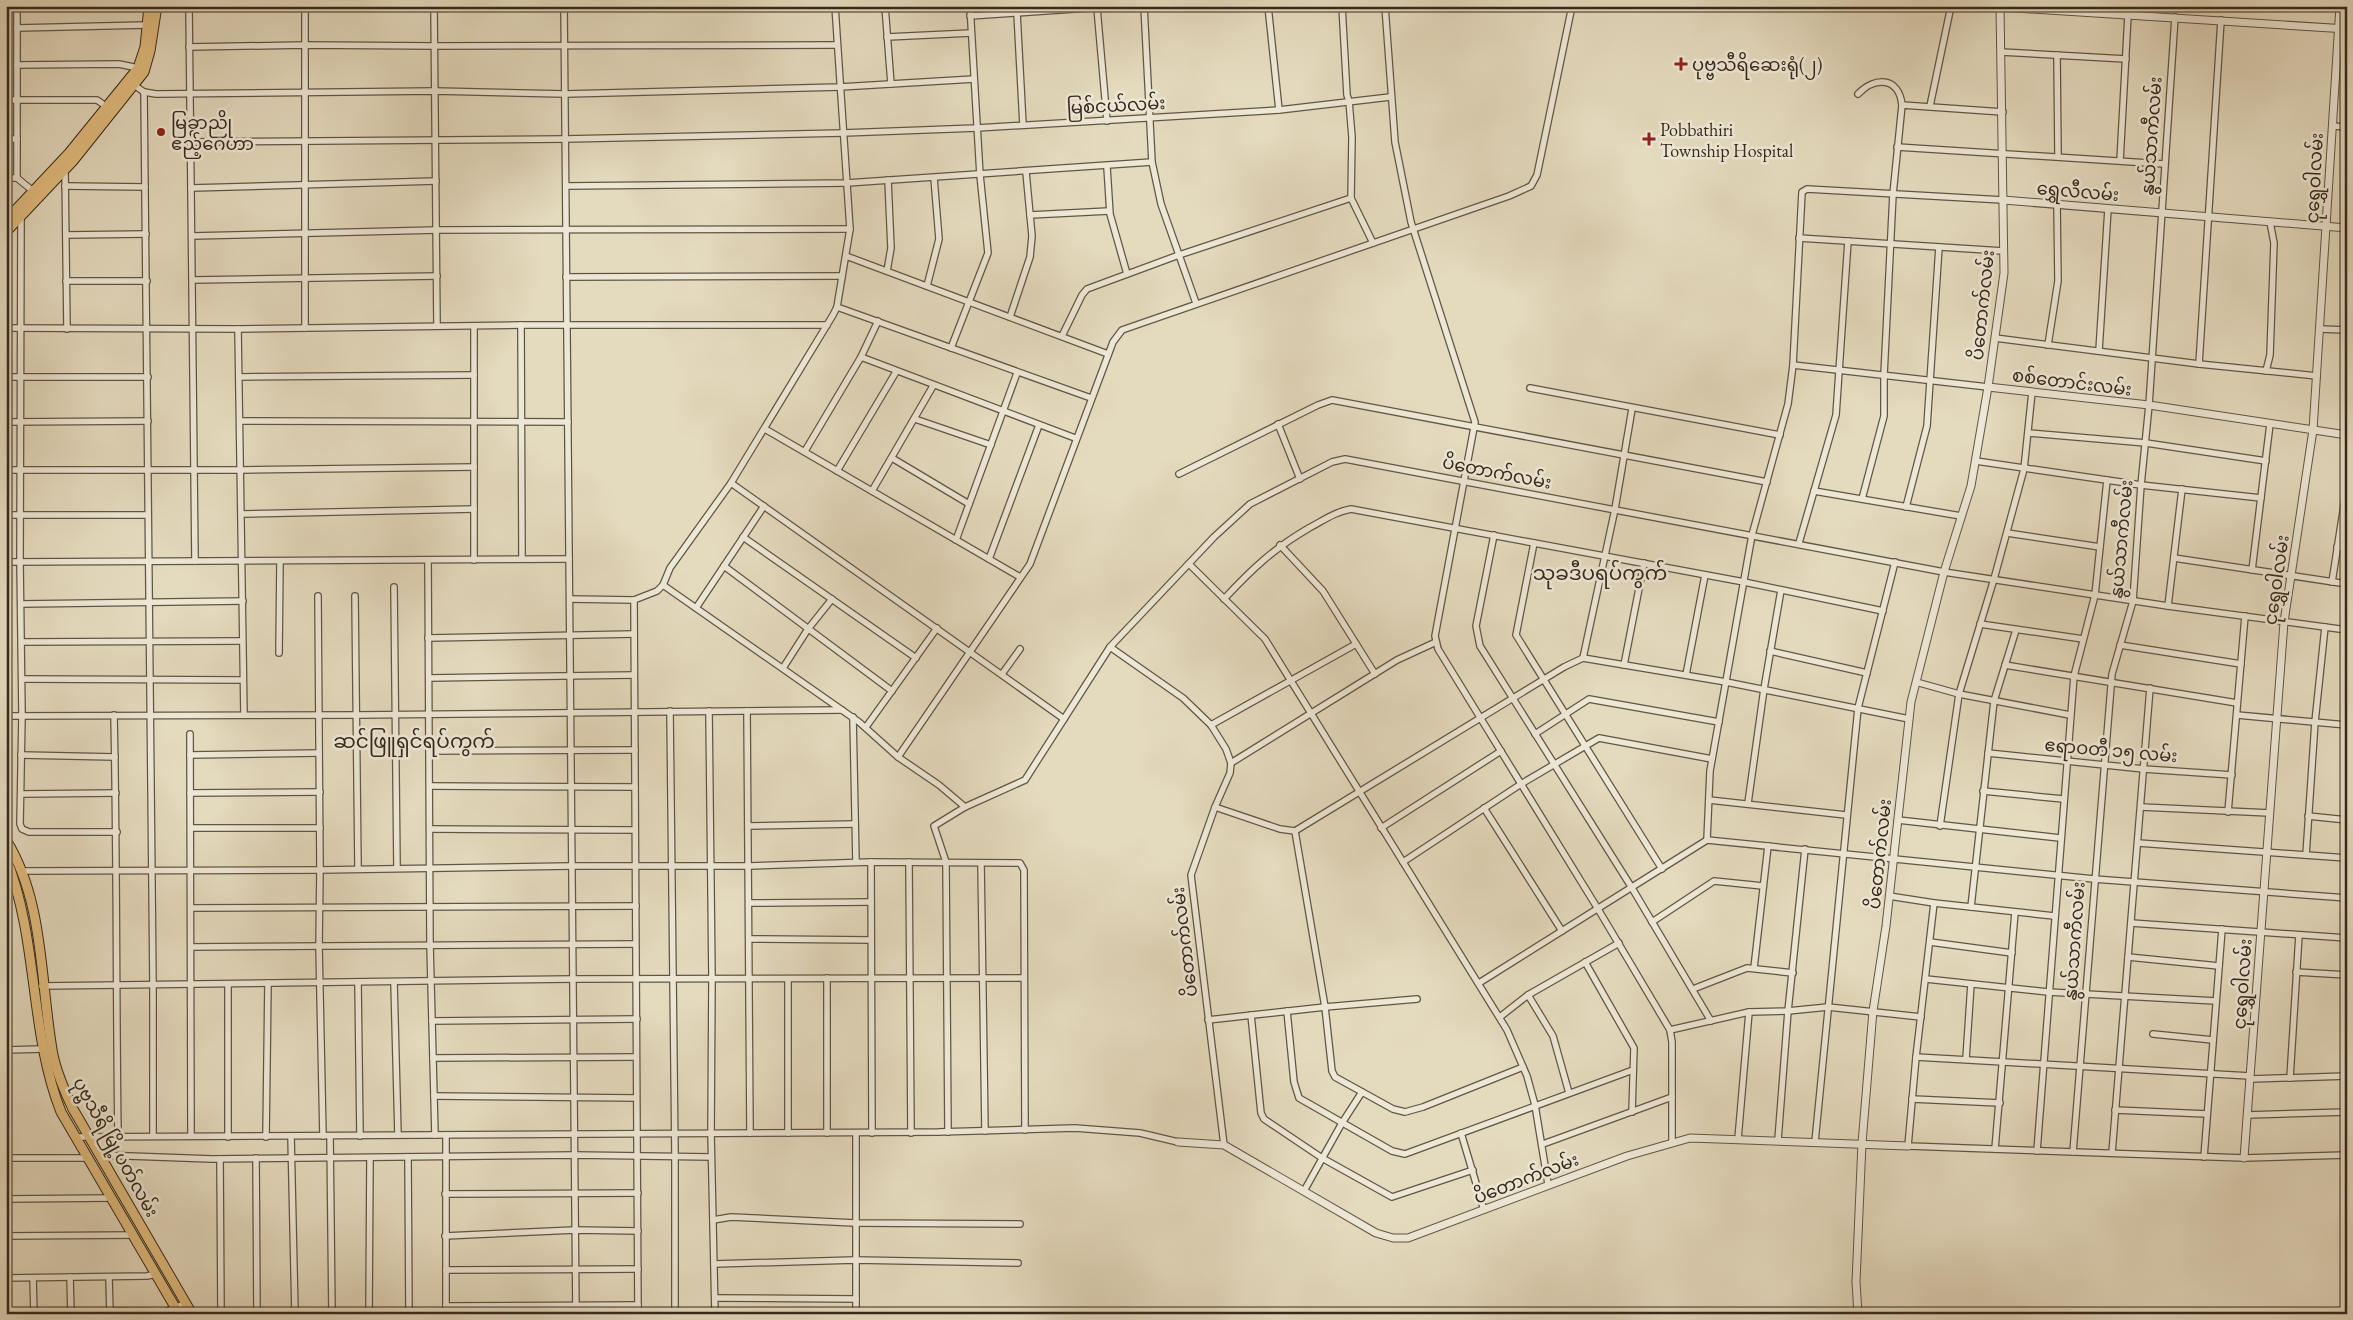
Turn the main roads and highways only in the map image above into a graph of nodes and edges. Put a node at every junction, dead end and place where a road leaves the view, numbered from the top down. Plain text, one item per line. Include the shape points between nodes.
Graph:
1 (149, 6) edge
2 (157, 6) edge
3 (69, 158) junction
4 (11, 216) edge
5 (6, 232) edge
6 (6, 840) edge
7 (6, 858) edge
8 (8, 869) edge
9 (178, 1311) edge
10 (192, 1314) edge

1 - 3 main road via 145,47 138,68
2 - 3 main road via 144,72
3 - 4 main road
3 - 4 main road via 65,170
4 - 5 main road
6 - 10 main road, ပုဗ္ဗသီရိ မြို့ပတ်လမ်း via 22,871 32,908 56,1065 73,1109
7 - 8 main road, ပုဗ္ဗသီရိ မြို့ပတ်လမ်း
8 - 9 main road, ပုဗ္ဗသီရိ မြို့ပတ်လမ်း via 23,911 43,1050 61,1112

